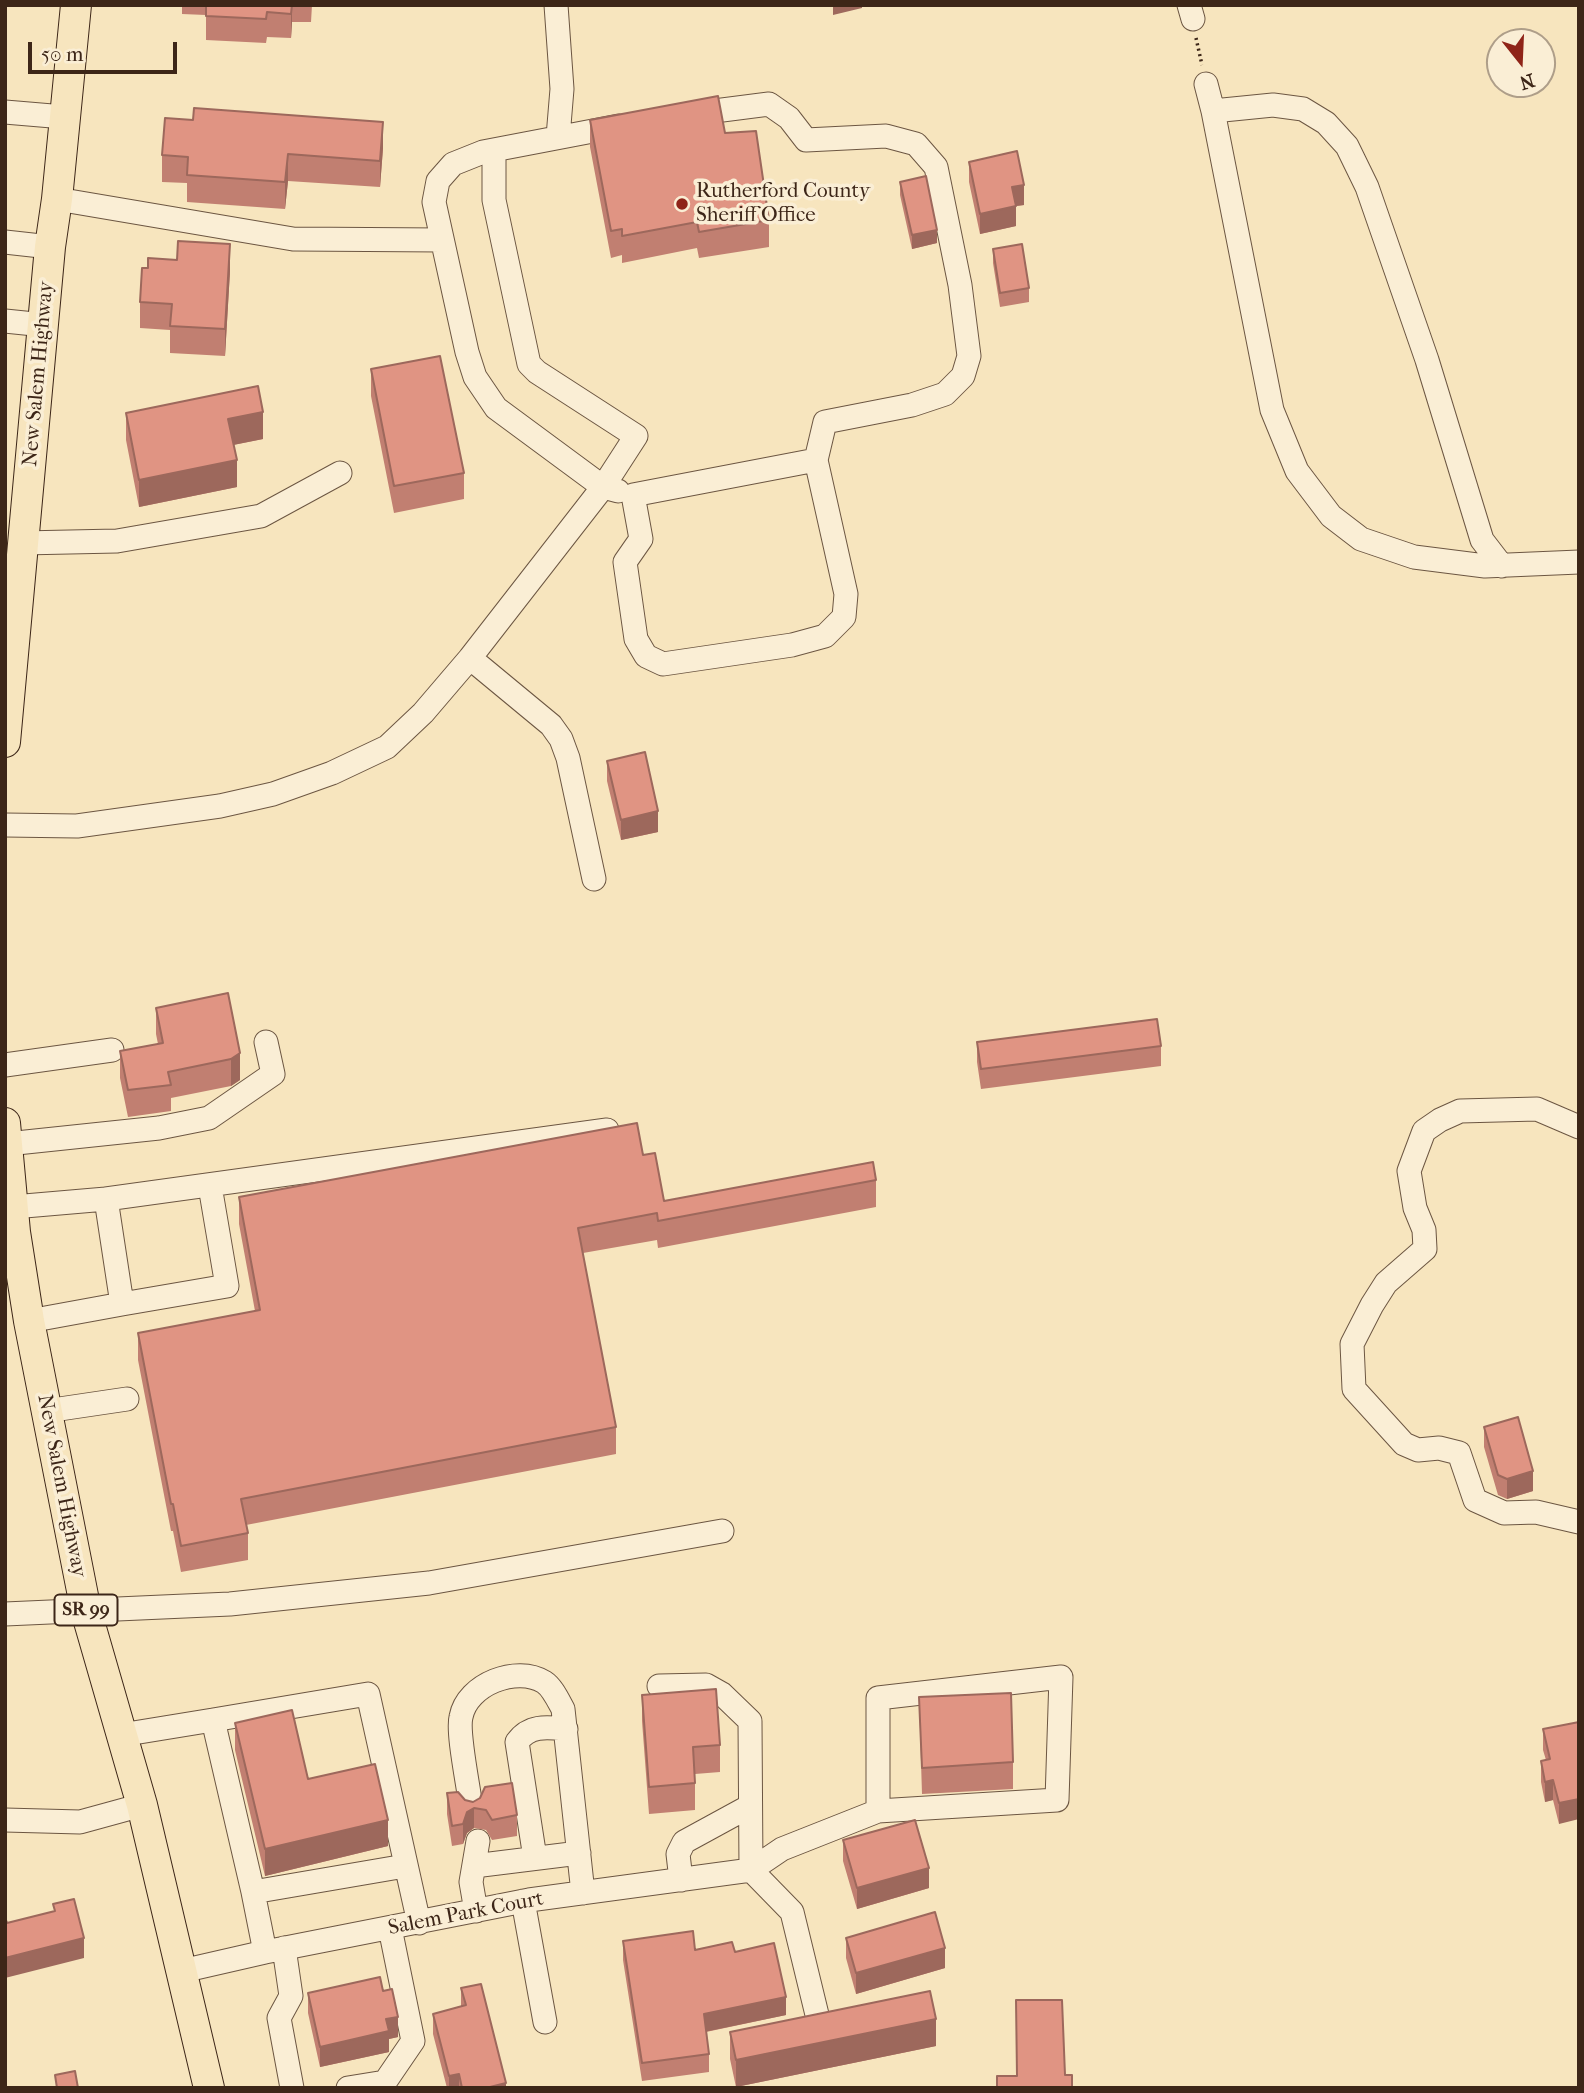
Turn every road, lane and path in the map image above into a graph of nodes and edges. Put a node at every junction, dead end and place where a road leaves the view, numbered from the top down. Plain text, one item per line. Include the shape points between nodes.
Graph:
1 (76, 5) edge
2 (556, 5) edge
3 (1191, 12) edge
4 (1206, 84) joint
5 (1213, 111) junction
6 (5, 112) edge
7 (64, 117) junction
8 (668, 118) edge
9 (640, 123) edge
10 (558, 137) junction
11 (494, 150) junction
12 (57, 199) junction
13 (442, 240) junction
14 (5, 242) edge
15 (50, 247) junction
16 (5, 321) edge
17 (44, 326) junction
18 (816, 460) junction
19 (340, 473) dead end
20 (603, 486) junction
21 (633, 495) junction
22 (22, 543) junction
23 (1579, 562) edge
24 (1502, 566) junction
25 (470, 658) junction
26 (7, 685) edge
27 (5, 742) edge
28 (5, 825) edge
29 (594, 879) dead end
30 (266, 1042) dead end
31 (112, 1050) dead end
32 (5, 1065) edge
33 (1579, 1128) edge
34 (607, 1130) edge
35 (6, 1134) edge
36 (210, 1185) junction
37 (106, 1199) junction
38 (11, 1224) edge
39 (122, 1304) junction
40 (29, 1321) junction
41 (127, 1399) dead end
42 (46, 1411) junction
43 (1579, 1522) edge
44 (722, 1531) dead end
45 (86, 1611) junction
46 (5, 1614) edge
47 (659, 1686) dead end
48 (212, 1720) junction
49 (556, 1728) junction
50 (121, 1735) junction
51 (142, 1805) junction
52 (750, 1806) junction
53 (471, 1808) edge
54 (878, 1811) junction
55 (5, 1820) edge
56 (478, 1841) dead end
57 (579, 1853) junction
58 (535, 1858) junction
59 (405, 1866) junction
60 (474, 1866) junction
61 (751, 1870) junction
62 (681, 1880) junction
63 (253, 1892) junction
64 (583, 1893) junction
65 (523, 1901) junction
66 (476, 1911) junction
67 (419, 1923) junction
68 (390, 1928) junction
69 (274, 1950) junction
70 (183, 1971) junction
71 (545, 2022) dead end
72 (820, 2027) edge
73 (209, 2088) edge
74 (292, 2088) edge
75 (348, 2088) edge

1 - 7 main road, New Salem Highway
2 - 10 street via 562,89
3 - 4 path
4 - 5 street
5 - 24 street via 1273,105 1303,109 1326,123 1347,146 1367,187 1427,360 1482,540
5 - 24 street via 1272,410 1297,471 1331,516 1361,539 1414,556
6 - 7 street
7 - 12 main road, New Salem Highway
8 - 18 street via 769,104 789,118 806,140 886,136 916,144 936,167 960,285 969,356 963,376 945,394 825,422
9 - 10 street
10 - 11 street
11 - 13 street via 453,164 438,181 434,202
11 - 20 street via 494,200 529,364 636,436
12 - 13 street via 293,239
12 - 15 main road, New Salem Highway
13 - 20 street via 475,377 496,408
14 - 15 street
15 - 17 main road, New Salem Highway
16 - 17 street
17 - 22 main road, New Salem Highway
18 - 21 street
18 - 21 street via 846,594 844,617 825,636 792,645 663,664 646,656 636,639 625,562 641,539
19 - 22 street via 261,516 117,541
20 - 21 street
20 - 25 street
22 - 26 main road, New Salem Highway
23 - 24 street
25 - 28 street via 387,747 309,782 220,806 90,825
25 - 29 street via 551,725 561,739
26 - 27 main road, New Salem Highway
30 - 35 street via 273,1074 209,1118 159,1128
31 - 32 street
33 - 43 street via 1537,1109 1473,1110 1460,1111 1424,1131 1409,1171 1425,1249 1386,1283 1352,1344 1354,1390 1404,1444 1418,1450 1439,1448 1459,1453 1475,1500 1504,1513 1535,1512
34 - 36 street
35 - 38 main road, New Salem Highway / SR 99
36 - 37 street
36 - 39 street via 227,1286
37 - 38 street
37 - 39 street
38 - 40 main road, New Salem Highway / SR 99
39 - 40 street
40 - 42 main road, New Salem Highway / SR 99
41 - 42 street
42 - 45 main road, New Salem Highway / SR 99
44 - 45 street via 429,1583 230,1604
45 - 46 street
45 - 50 main road, New Salem Highway / SR 99
47 - 52 street via 706,1685 750,1721
48 - 50 street
48 - 59 street via 368,1694
48 - 63 street
49 - 53 street via 563,1709 547,1684 533,1677 513,1677 476,1689 464,1704 460,1719
49 - 57 street
49 - 58 street via 532,1729 517,1742
50 - 51 main road, New Salem Highway / SR 99
51 - 55 street via 80,1822
51 - 70 main road, New Salem Highway / SR 99
52 - 61 street
52 - 62 street via 684,1842 678,1854
54 - 54 street via 1057,1800 1061,1677 878,1698
54 - 61 street via 782,1849
56 - 60 street
57 - 58 street
57 - 64 street
58 - 60 street
59 - 63 street
59 - 67 street
60 - 66 street via 471,1882
61 - 62 street, Salem Park Court
61 - 72 street via 792,1912
62 - 64 street, Salem Park Court
63 - 69 street
64 - 65 street, Salem Park Court
65 - 66 street, Salem Park Court
65 - 71 street
66 - 67 street, Salem Park Court
67 - 68 street, Salem Park Court
68 - 69 street, Salem Park Court
68 - 75 street via 413,2041 385,2082
69 - 70 street, Salem Park Court
69 - 74 street via 291,1996 279,2018
70 - 73 main road, New Salem Highway / SR 99

